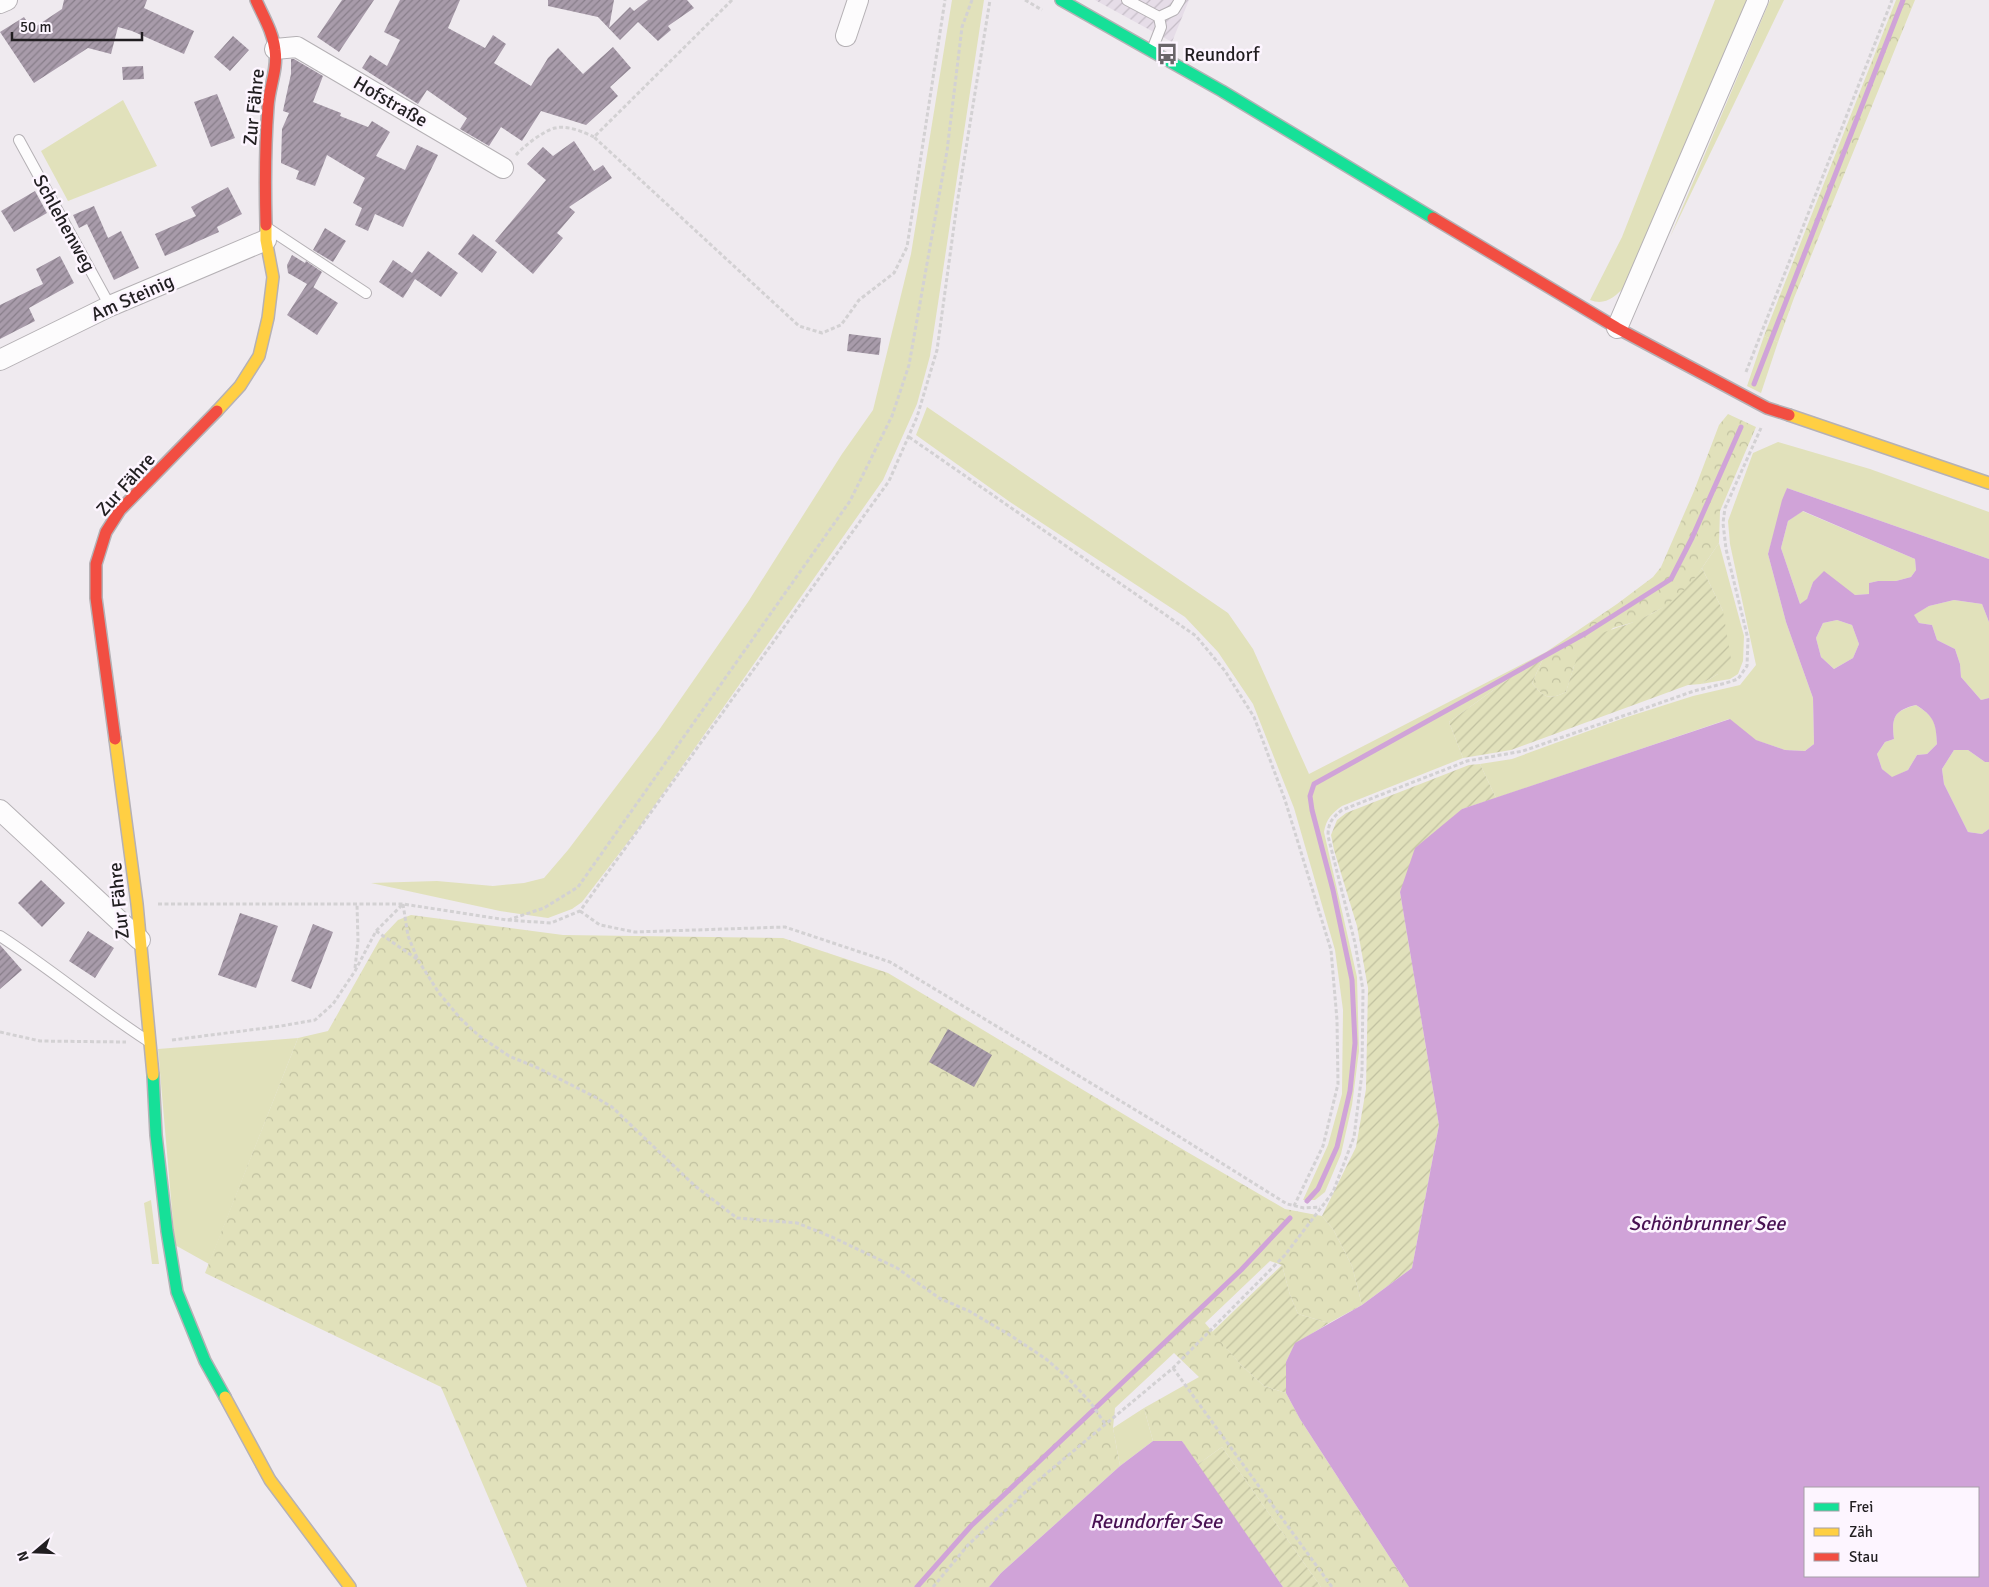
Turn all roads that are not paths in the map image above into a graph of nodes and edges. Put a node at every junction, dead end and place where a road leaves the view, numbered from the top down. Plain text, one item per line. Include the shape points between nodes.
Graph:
1 (7, 0) edge
2 (256, 0) edge
3 (858, 0) edge
4 (1061, 0) edge
5 (1127, 0) edge
6 (1180, 0) edge
7 (1758, 0) edge
8 (0, 3) edge
9 (1159, 17) junction
10 (846, 36) dead end
11 (275, 49) junction
12 (1152, 51) junction
13 (19, 140) dead end
14 (503, 168) road end
15 (266, 233) junction
16 (366, 293) dead end
17 (110, 306) junction
18 (1617, 328) junction
19 (0, 360) edge
20 (1989, 483) edge
21 (0, 810) edge
22 (0, 936) edge
23 (140, 940) junction
24 (151, 1043) junction
25 (350, 1587) edge

1 - 8 street
2 - 11 street, Zur Fähre
3 - 10 street
4 - 12 street
5 - 9 lane
6 - 9 lane via 1174,10
7 - 18 street
9 - 12 lane via 1161,27
11 - 14 street, Hofstraße via 297,46
11 - 15 street, Zur Fähre via 276,70 268,104 265,163
12 - 18 street
13 - 17 lane, Schlehenweg
15 - 16 lane
15 - 17 street, Am Steinig
15 - 23 street, Zur Fähre via 273,277 259,356 240,386 205,425 120,510 106,532 96,564 96,598 138,904
17 - 19 street, Am Steinig
18 - 20 street via 1767,408
21 - 23 street
22 - 24 lane via 107,1015
23 - 24 street, Zur Fähre
24 - 25 street, Zur Fähre via 162,1194 177,1292 205,1361 270,1480

